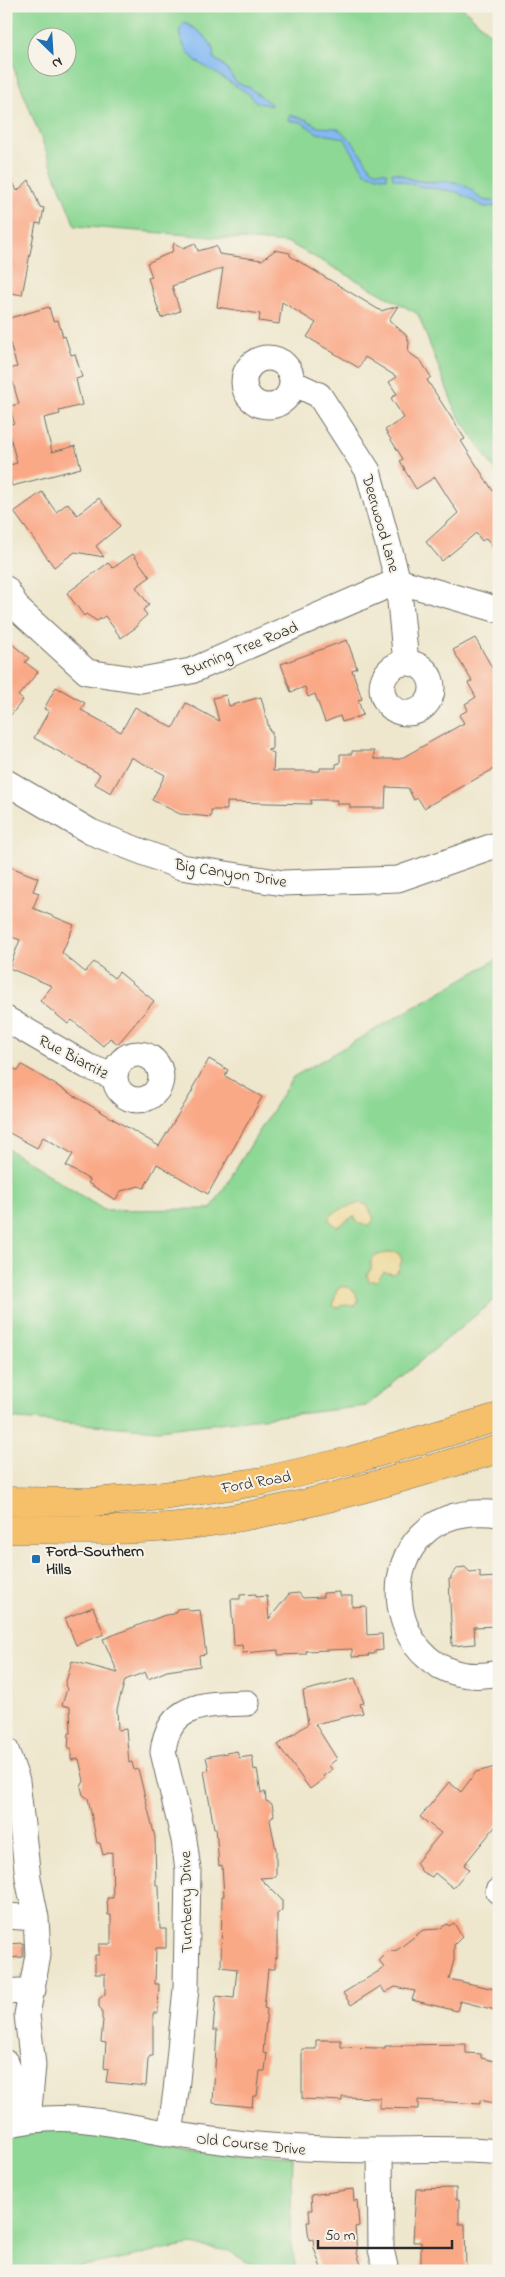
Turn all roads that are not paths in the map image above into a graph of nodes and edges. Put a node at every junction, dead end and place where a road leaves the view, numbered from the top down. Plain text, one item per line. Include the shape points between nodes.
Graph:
1 (293, 383) dead end
2 (398, 581) junction
3 (6, 589) edge
4 (499, 610) edge
5 (406, 663) dead end
6 (6, 782) edge
7 (499, 844) edge
8 (6, 1019) edge
9 (115, 1077) dead end
10 (499, 1417) edge
11 (499, 1449) edge
12 (6, 1502) edge
13 (499, 1514) edge
14 (6, 1529) edge
15 (499, 1673) edge
16 (247, 1703) dead end
17 (6, 1750) edge
18 (6, 1916) edge
19 (36, 1918) junction
20 (33, 1990) junction
21 (6, 1992) edge
22 (6, 2063) edge
23 (17, 2122) edge
24 (170, 2134) junction
25 (380, 2150) junction
26 (499, 2152) edge
27 (386, 2271) edge

1 - 2 street, Deerwood Lane via 319,395 368,471
2 - 3 street, Burning Tree Road via 191,671 141,680 87,672 19,610
2 - 4 street
2 - 5 street, Deerwood Lane
6 - 7 street, Big Canyon Drive via 91,832 181,868 283,883 398,879
8 - 9 street, Rue Biarritz via 87,1066
10 - 12 main road, Ford Road via 349,1461 263,1481 163,1496 93,1502
11 - 14 main road, Ford Road via 358,1490 262,1513 188,1525 100,1530
13 - 15 street via 468,1513 451,1517 423,1535 402,1567 398,1605 410,1637 434,1661 461,1673
16 - 24 street, Turnberry Drive via 190,1709 177,1717 165,1738 163,1752 188,1870 186,1988
17 - 19 street via 17,1781
18 - 19 street
19 - 20 street via 38,1956
20 - 21 street
20 - 23 street via 27,2015 33,2065
22 - 23 street
23 - 24 street, Old Course Drive via 57,2117 87,2118
24 - 25 street, Old Course Drive via 244,2144 323,2150
25 - 26 street, Old Course Drive via 461,2148
25 - 27 street via 381,2249

